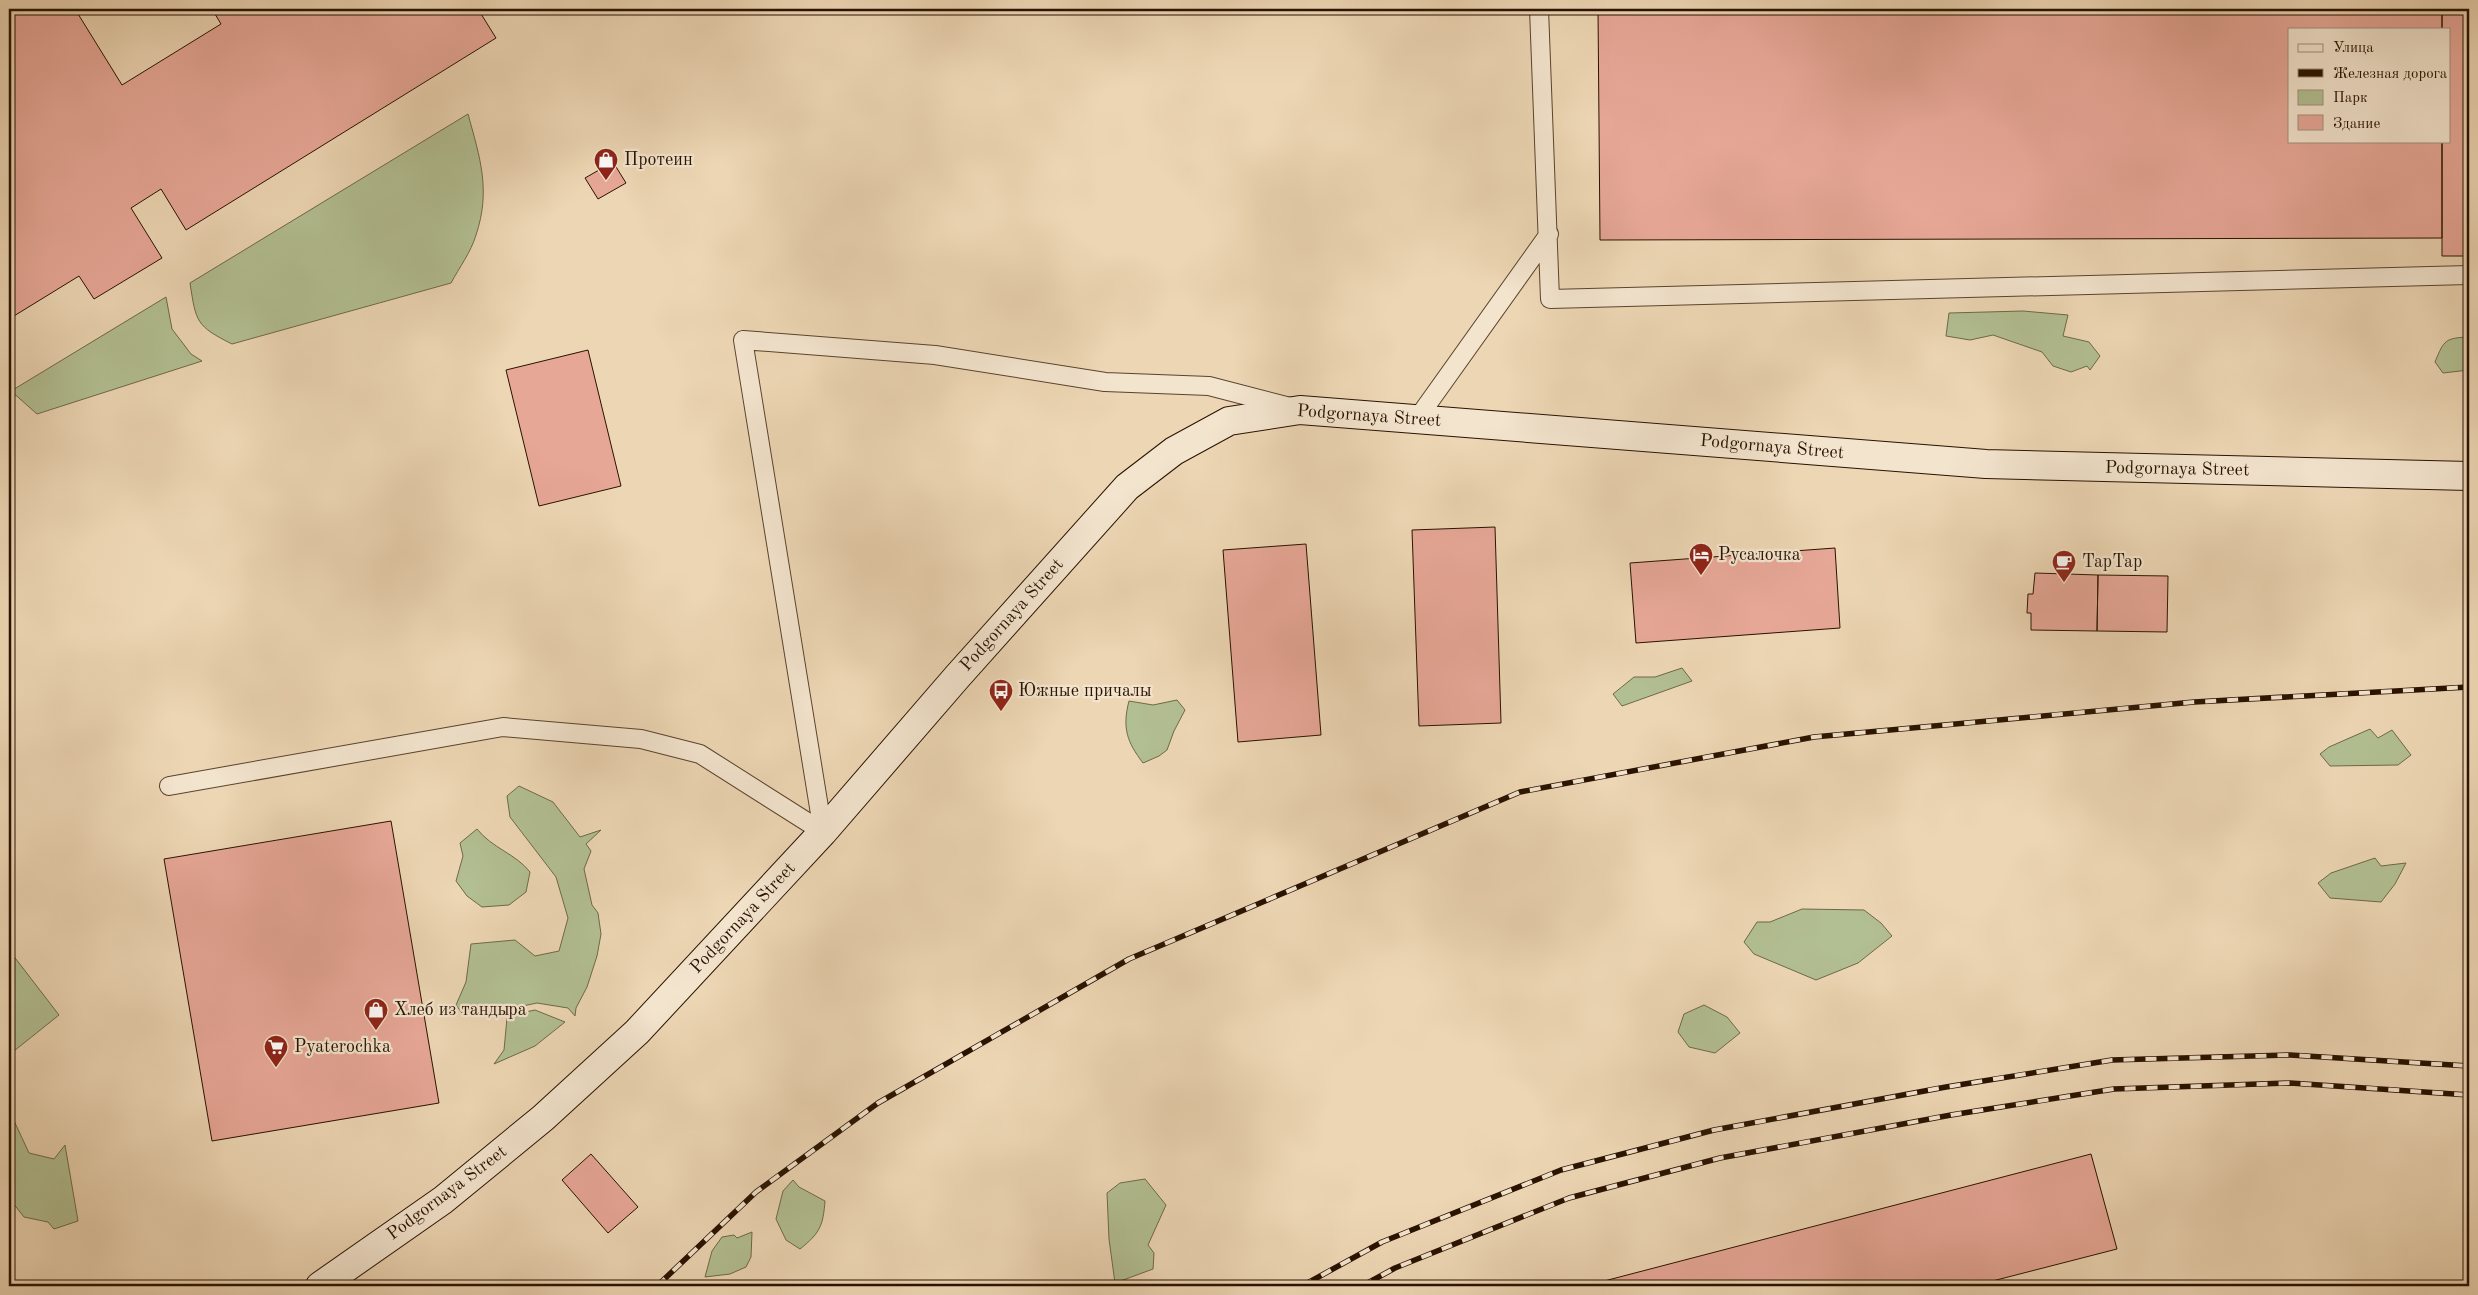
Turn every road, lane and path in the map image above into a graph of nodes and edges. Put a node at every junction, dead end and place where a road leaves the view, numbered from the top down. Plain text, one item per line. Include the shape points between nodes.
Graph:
1 (1539, 9) edge
2 (1549, 234) junction
3 (2469, 275) edge
4 (1300, 410) junction
5 (1417, 419) junction
6 (2469, 476) edge
7 (169, 786) dead end
8 (823, 832) junction
9 (320, 1286) edge

1 - 2 lane
2 - 3 lane via 1550,300
2 - 5 lane
4 - 5 main road, Podgornaya Street
4 - 8 main road, Podgornaya Street via 1229,420 1174,451 1127,487 950,684
4 - 8 lane via 1209,386 1105,382 935,355 743,340
5 - 6 main road, Podgornaya Street via 1986,464
7 - 8 lane via 503,727 641,739 700,754
8 - 9 main road, Podgornaya Street via 637,1032 544,1118 442,1200

